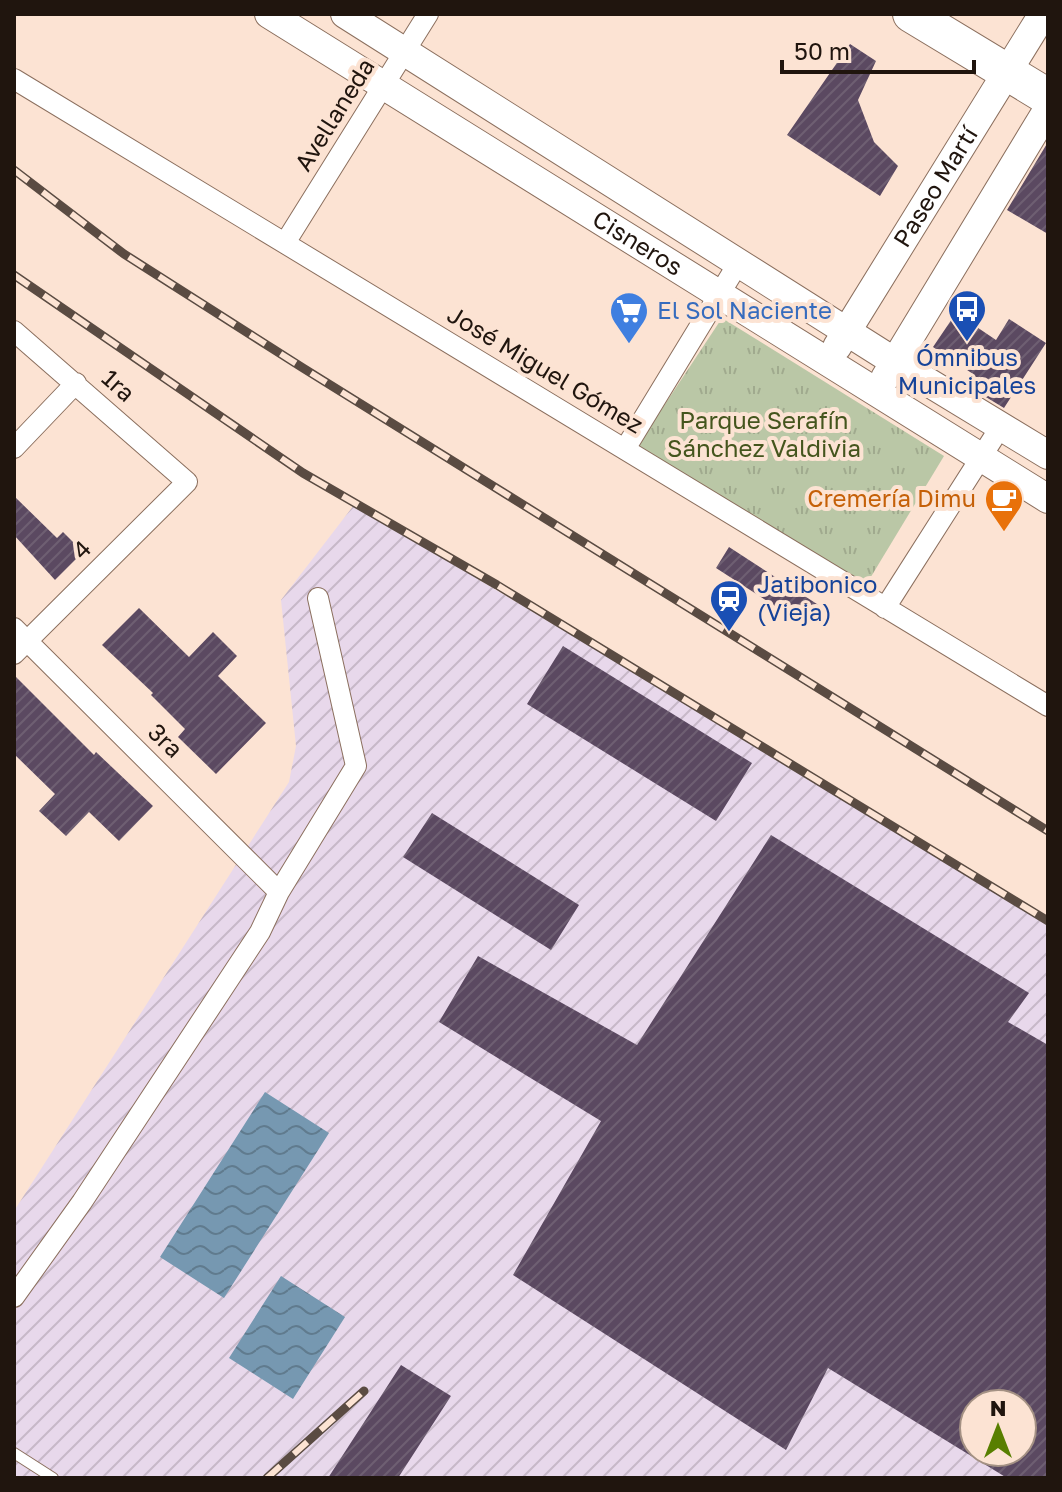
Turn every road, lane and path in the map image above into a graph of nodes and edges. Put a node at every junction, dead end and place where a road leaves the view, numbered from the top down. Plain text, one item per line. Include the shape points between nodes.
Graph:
1 (269, 14) edge
2 (345, 14) edge
3 (428, 14) edge
4 (911, 14) edge
5 (1043, 14) edge
6 (405, 52) junction
7 (1008, 73) junction
8 (14, 79) edge
9 (383, 87) junction
10 (1048, 97) edge
11 (1048, 109) edge
12 (285, 243) junction
13 (739, 262) junction
14 (719, 292) junction
15 (14, 331) edge
16 (847, 331) junction
17 (829, 361) junction
18 (895, 362) junction
19 (76, 383) junction
20 (877, 393) junction
21 (1001, 426) junction
22 (14, 448) edge
23 (625, 449) junction
24 (1048, 455) edge
25 (979, 458) junction
26 (187, 482) joint
27 (1048, 499) edge
28 (318, 598) dead end
29 (885, 608) junction
30 (18, 641) edge
31 (1048, 706) edge
32 (279, 892) junction
33 (14, 1297) edge
34 (14, 1453) edge
35 (53, 1478) edge

1 - 9 street, Cisneros
2 - 6 street, Cisneros
3 - 6 street, Avellaneda
4 - 7 highway
5 - 7 street, Paseo Martí
6 - 9 street, Avellaneda
6 - 13 street, Cisneros
7 - 10 highway
7 - 16 street, Paseo Martí
8 - 12 street, José Miguel Gómez
9 - 12 street, Avellaneda
9 - 14 street, Cisneros
11 - 18 street
12 - 23 street, José Miguel Gómez
13 - 14 street
13 - 16 street, Cisneros
14 - 17 street, Cisneros
14 - 23 street
15 - 19 street, 1ra
16 - 17 street, Paseo Martí
16 - 18 street, Cisneros
17 - 20 street, Cisneros
18 - 20 street
18 - 21 street, Cisneros
19 - 22 street
19 - 26 street, 1ra
20 - 25 street, Cisneros
21 - 24 street, Cisneros
21 - 25 street
23 - 29 street, José Miguel Gómez
25 - 27 street, Cisneros
25 - 29 street
26 - 30 street, 4
28 - 32 street via 356,766
29 - 31 street, José Miguel Gómez
30 - 32 street, 3ra
32 - 33 street via 242,961
34 - 35 lane

